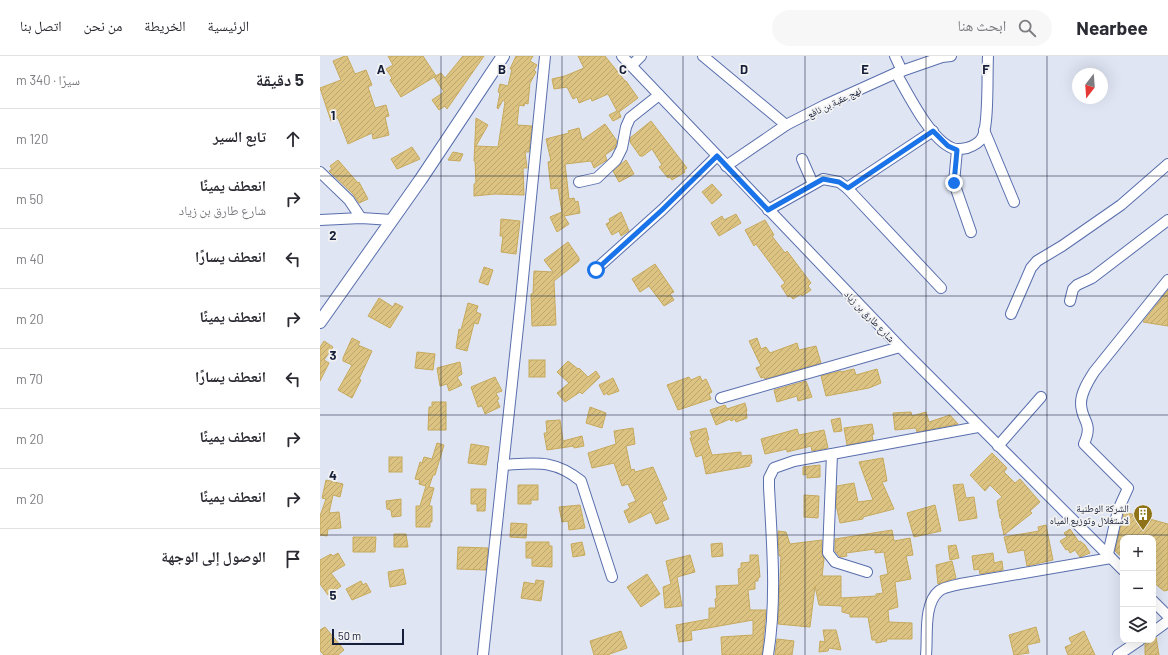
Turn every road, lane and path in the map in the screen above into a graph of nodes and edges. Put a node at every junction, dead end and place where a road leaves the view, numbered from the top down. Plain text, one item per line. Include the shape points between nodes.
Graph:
1 (503, 56) edge
2 (545, 56) edge
3 (622, 56) edge
4 (640, 56) edge
5 (703, 56) edge
6 (895, 56) edge
7 (951, 56) edge
8 (988, 56) edge
9 (631, 66) junction
10 (899, 72) junction
11 (659, 95) junction
12 (786, 125) junction
13 (984, 130) junction
14 (933, 131) junction
15 (957, 150) junction
16 (717, 156) junction
17 (802, 159) dead end
18 (1168, 164) edge
19 (726, 166) junction
20 (320, 172) edge
21 (579, 182) dead end
22 (813, 184) junction
23 (848, 188) junction
24 (1014, 202) dead end
25 (768, 210) junction
26 (362, 218) junction
27 (320, 220) edge
28 (392, 220) junction
29 (1168, 220) edge
30 (971, 232) dead end
31 (596, 270) dead end
32 (1168, 280) edge
33 (941, 288) dead end
34 (1070, 301) dead end
35 (1011, 314) dead end
36 (320, 322) edge
37 (900, 347) junction
38 (1041, 397) dead end
39 (721, 398) dead end
40 (978, 427) junction
41 (998, 446) junction
42 (832, 454) junction
43 (503, 465) junction
44 (1110, 556) junction
45 (1120, 567) edge
46 (866, 572) dead end
47 (612, 577) dead end
48 (1156, 604) edge
49 (1168, 616) edge
50 (1168, 621) edge
51 (1156, 630) edge
52 (1136, 643) edge
53 (483, 655) edge
54 (768, 655) edge
55 (926, 655) edge
56 (1118, 655) edge

1 - 28 street
2 - 43 street via 519,330
3 - 9 street, شارع طارق بن زياد
4 - 9 street
5 - 12 street
6 - 10 street
7 - 10 street, نهج عقبة بن نافع
8 - 13 street
9 - 11 street, شارع طارق بن زياد
10 - 12 street, نهج عقبة بن نافع
10 - 14 street via 921,116
11 - 16 street, شارع طارق بن زياد
11 - 21 street via 630,118 616,160 597,178
12 - 19 street, نهج عقبة بن نافع
13 - 15 street via 982,138 976,144
13 - 24 street
14 - 15 street via 948,146
14 - 23 street
15 - 30 street via 954,183
16 - 19 street, شارع طارق بن زياد
16 - 31 street
17 - 22 street
18 - 35 street via 1121,205 1036,261
19 - 25 street, شارع طارق بن زياد
20 - 26 street via 349,200
22 - 23 street via 828,179
22 - 25 street
23 - 33 street
25 - 37 street, شارع طارق بن زياد
26 - 27 street
26 - 28 street
28 - 36 street
29 - 34 street via 1092,278 1077,285 1073,289
32 - 44 street via 1094,372 1086,384 1081,403 1089,432 1084,444 1128,488 1118,510
37 - 39 street
37 - 40 street, شارع طارق بن زياد
38 - 41 street
40 - 41 street, شارع طارق بن زياد
40 - 42 street
41 - 44 street, شارع طارق بن زياد
42 - 46 street via 828,553 835,562
42 - 54 street via 783,464 771,472 769,487 774,597
43 - 47 street via 554,465 581,481
43 - 53 street
44 - 45 street, شارع طارق بن زياد
44 - 55 street via 960,584 942,590 932,600
48 - 49 street
50 - 51 street
52 - 56 street

